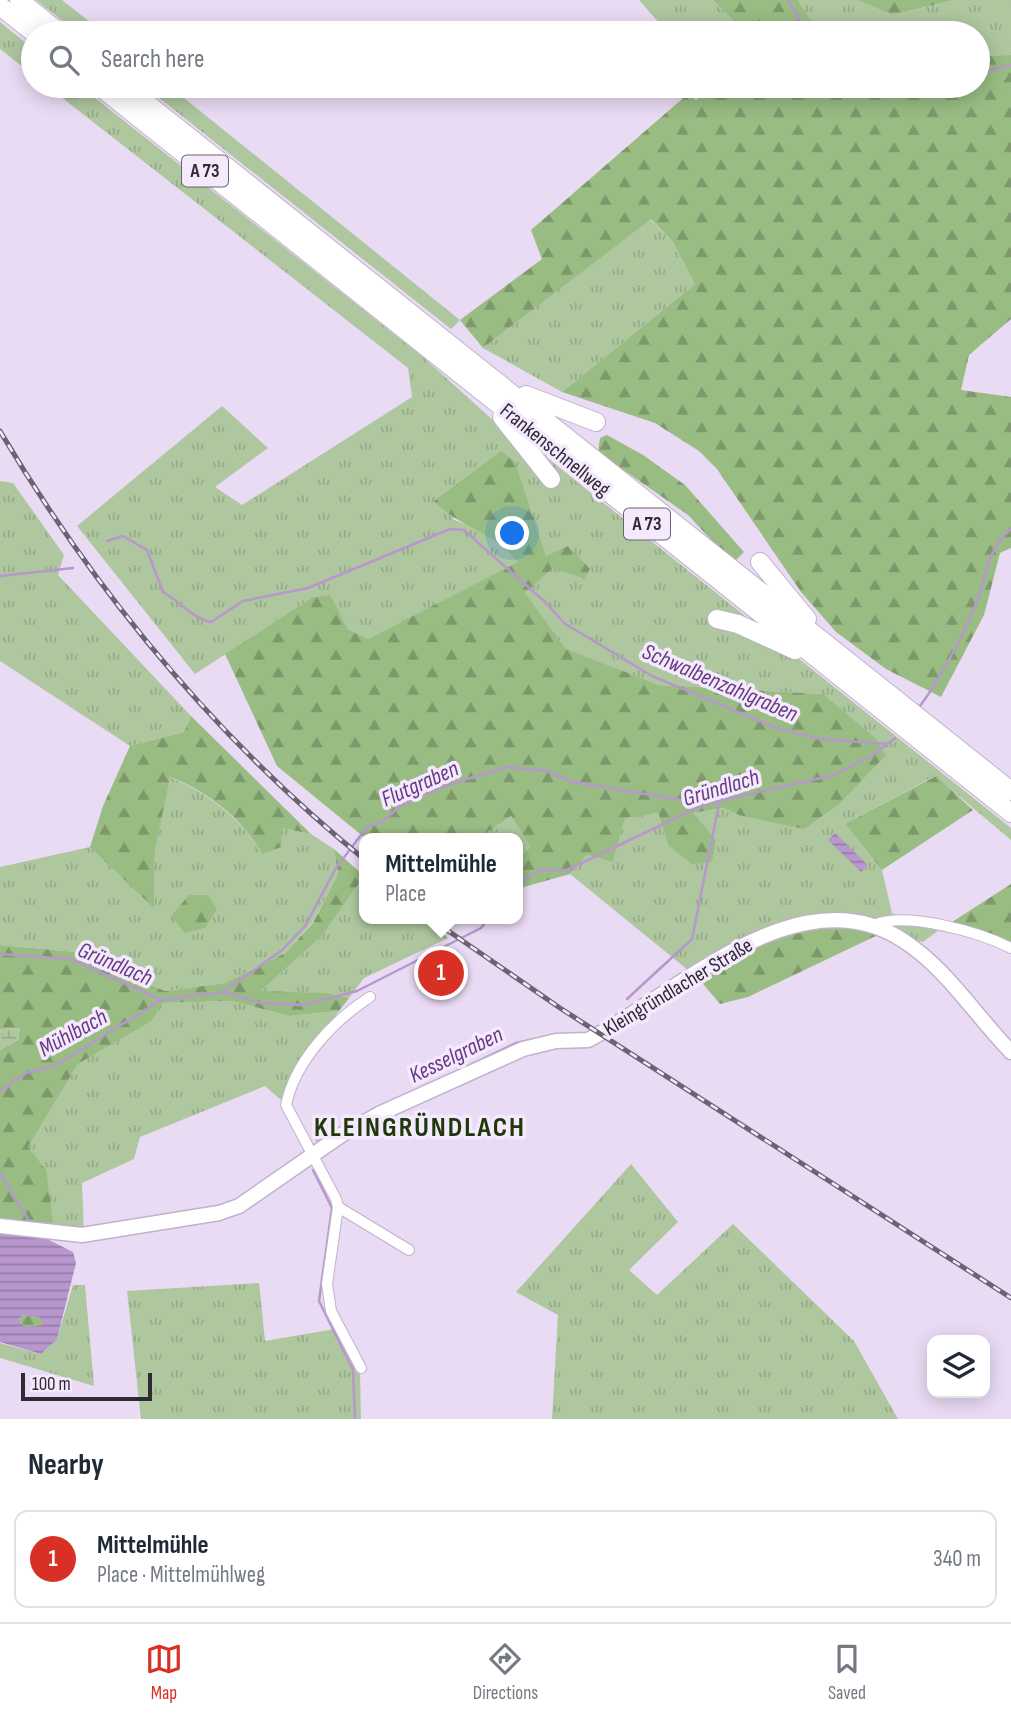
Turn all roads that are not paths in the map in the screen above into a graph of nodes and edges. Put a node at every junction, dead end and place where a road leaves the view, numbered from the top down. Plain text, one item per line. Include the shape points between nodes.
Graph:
1 (19, 0) edge
2 (0, 6) edge
3 (45, 21) edge
4 (21, 23) edge
5 (114, 98) edge
6 (140, 98) edge
7 (489, 375) junction
8 (472, 383) junction
9 (596, 422) dead end
10 (551, 479) dead end
11 (760, 562) dead end
12 (717, 619) dead end
13 (832, 659) junction
14 (1011, 792) edge
15 (1011, 813) edge
16 (874, 925) junction
17 (1011, 948) edge
18 (370, 997) dead end
19 (1011, 1052) edge
20 (315, 1154) junction
21 (338, 1207) junction
22 (0, 1226) edge
23 (409, 1250) dead end
24 (361, 1368) dead end

1 - 3 highway
2 - 4 highway
5 - 8 highway, Frankenschnellweg / A 73
6 - 7 highway, Frankenschnellweg / A 73
7 - 9 highway via 544,404
7 - 13 highway, Frankenschnellweg / A 73
8 - 10 highway
8 - 13 highway, Frankenschnellweg / A 73
11 - 13 highway
12 - 13 highway
13 - 14 highway, Frankenschnellweg / A 73
13 - 15 highway, Frankenschnellweg / A 73
16 - 17 street via 887,919 941,925
16 - 19 street, Kleingründlacher Straße via 934,964
16 - 20 street, Kleingründlacher Straße via 833,918 768,933 588,1040 523,1049 379,1114
18 - 20 street via 334,1026 288,1094 289,1115
20 - 21 street
20 - 22 street, Kleingründlacher Straße via 239,1206 219,1213 82,1235
21 - 23 street
21 - 24 street via 327,1284 331,1311

